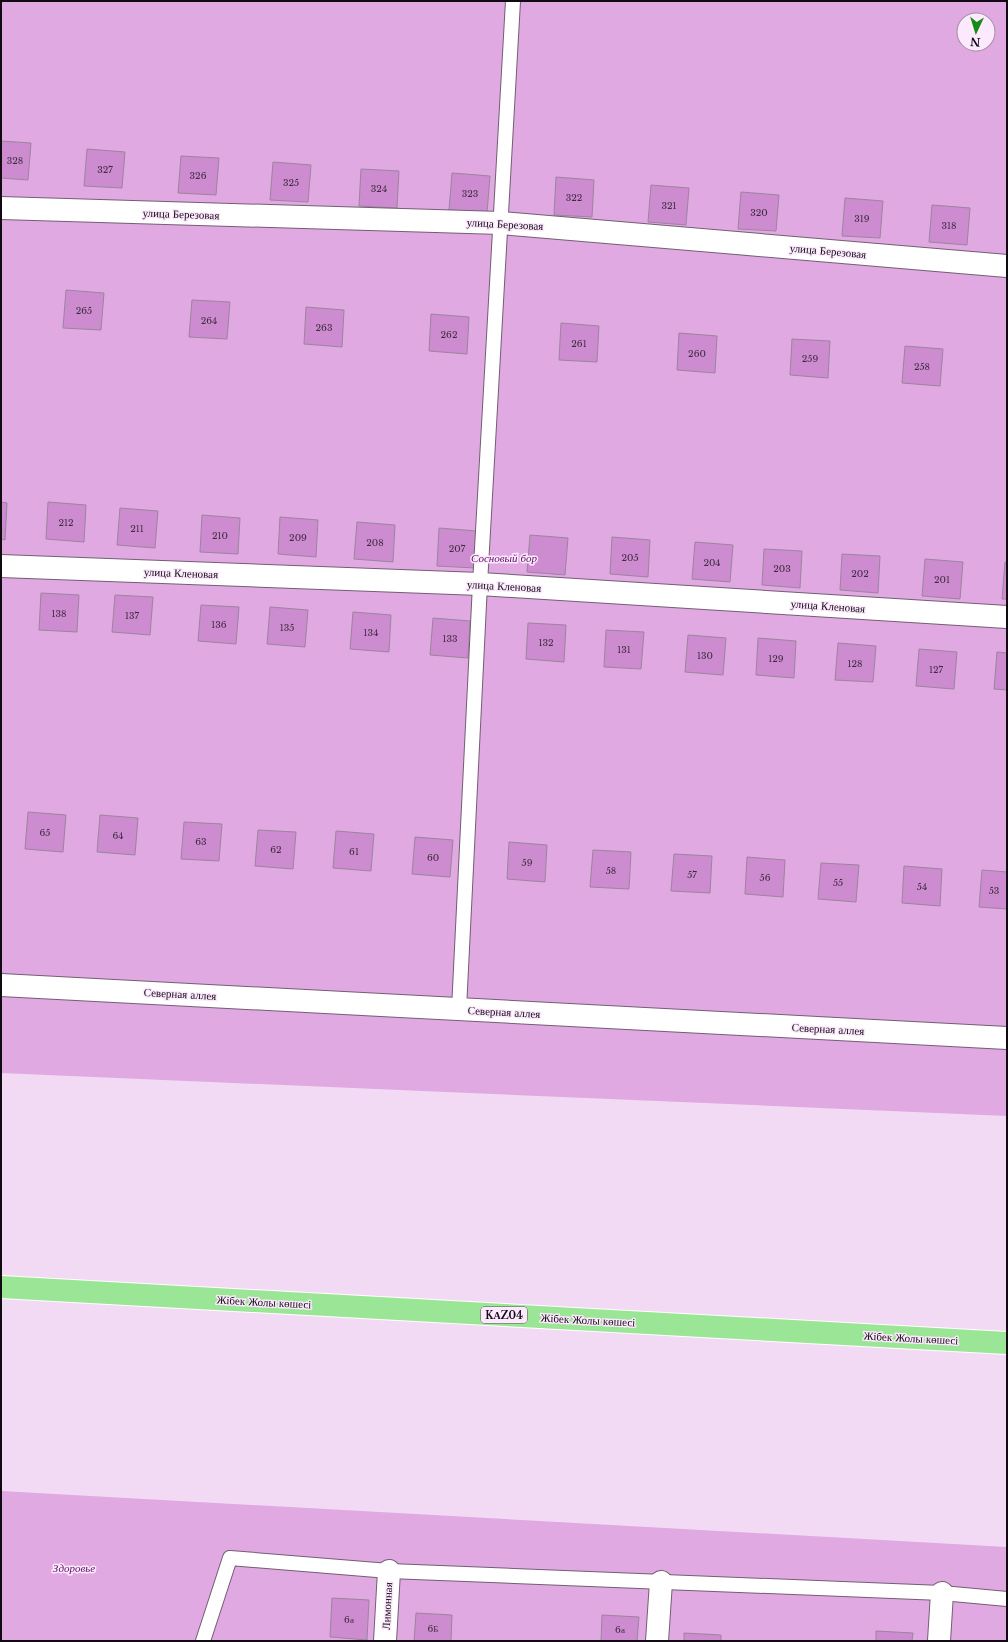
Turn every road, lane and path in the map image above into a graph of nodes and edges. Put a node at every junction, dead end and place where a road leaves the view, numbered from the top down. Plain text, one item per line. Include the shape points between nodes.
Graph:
1 (513, 1) edge
2 (1, 208) edge
3 (501, 223) junction
4 (1007, 266) edge
5 (1, 566) edge
6 (480, 584) junction
7 (1007, 617) edge
8 (1, 985) edge
9 (459, 1009) junction
10 (1007, 1038) edge
11 (1, 1287) edge
12 (1007, 1343) edge
13 (389, 1571) junction
14 (661, 1582) junction
15 (942, 1593) junction
16 (1007, 1599) edge
17 (203, 1641) edge
18 (385, 1641) edge
19 (657, 1641) edge
20 (940, 1641) edge

1 - 3 lane
2 - 3 street, улица Березовая
3 - 4 street, улица Березовая
3 - 6 lane
5 - 6 street, улица Кленовая
6 - 7 street, улица Кленовая
6 - 9 lane
8 - 9 street, Северная аллея
9 - 10 street, Северная аллея
11 - 12 highway, Жібек Жолы көшесі / KАZ04
13 - 14 lane
13 - 17 lane via 230,1558
13 - 18 street, Лимонная
14 - 15 lane
14 - 19 street
15 - 16 lane
15 - 20 street

